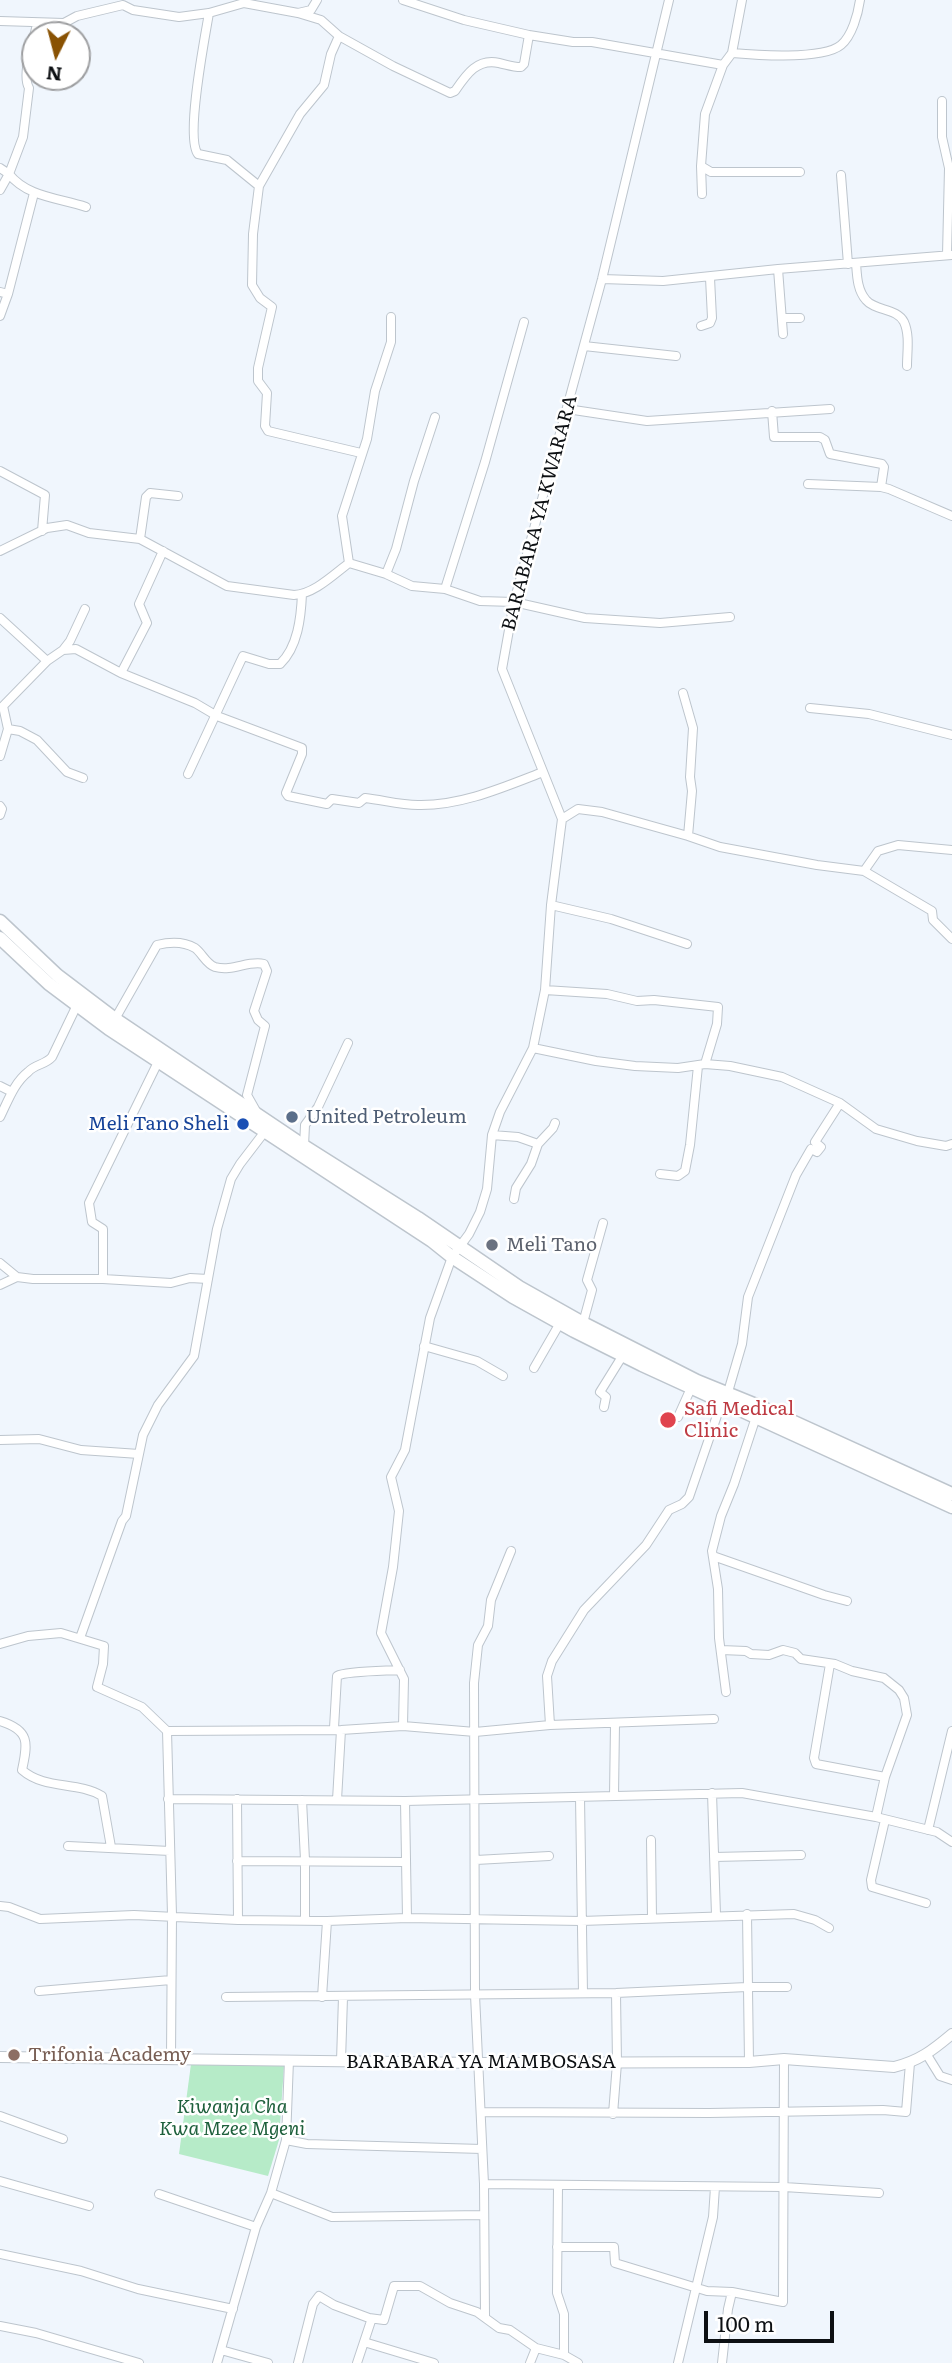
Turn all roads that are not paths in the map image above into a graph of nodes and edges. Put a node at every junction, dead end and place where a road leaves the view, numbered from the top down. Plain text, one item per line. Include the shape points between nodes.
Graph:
1 (317, 0) edge
2 (402, 0) edge
3 (669, 0) edge
4 (742, 0) edge
5 (860, 0) edge
6 (123, 2) edge
7 (209, 13) junction
8 (298, 13) junction
9 (0, 21) edge
10 (68, 21) edge
11 (21, 23) edge
12 (529, 35) junction
13 (340, 36) junction
14 (656, 52) junction
15 (732, 53) junction
16 (723, 65) junction
17 (29, 91) edge
18 (943, 102) dead end
19 (701, 166) junction
20 (0, 168) edge
21 (800, 172) dead end
22 (9, 174) junction
23 (841, 174) dead end
24 (258, 186) junction
25 (0, 190) edge
26 (34, 193) junction
27 (702, 194) dead end
28 (86, 207) dead end
29 (950, 255) edge
30 (852, 263) junction
31 (778, 268) junction
32 (710, 278) junction
33 (602, 279) junction
34 (4, 293) edge
35 (0, 316) edge
36 (391, 317) dead end
37 (782, 318) junction
38 (800, 318) dead end
39 (524, 322) dead end
40 (701, 326) dead end
41 (783, 334) dead end
42 (584, 346) junction
43 (676, 356) dead end
44 (907, 366) dead end
45 (830, 409) dead end
46 (567, 410) junction
47 (772, 411) junction
48 (435, 417) dead end
49 (361, 453) junction
50 (0, 471) edge
51 (808, 484) dead end
52 (881, 487) junction
53 (178, 496) dead end
54 (952, 516) edge
55 (42, 530) junction
56 (140, 539) junction
57 (0, 551) edge
58 (163, 551) junction
59 (349, 563) junction
60 (386, 574) junction
61 (445, 589) junction
62 (302, 594) junction
63 (514, 601) junction
64 (85, 609) dead end
65 (730, 617) dead end
66 (0, 618) edge
67 (63, 650) junction
68 (47, 661) junction
69 (121, 673) junction
70 (682, 693) dead end
71 (1, 706) edge
72 (810, 708) dead end
73 (217, 716) junction
74 (8, 729) junction
75 (952, 735) edge
76 (0, 756) edge
77 (543, 772) junction
78 (188, 774) dead end
79 (83, 778) dead end
80 (0, 806) edge
81 (0, 815) edge
82 (562, 819) junction
83 (688, 836) junction
84 (952, 850) edge
85 (864, 871) junction
86 (551, 905) junction
87 (0, 921) edge
88 (0, 938) edge
89 (952, 939) edge
90 (687, 944) dead end
91 (545, 990) junction
92 (77, 1005) junction
93 (115, 1018) junction
94 (348, 1043) dead end
95 (533, 1048) junction
96 (159, 1060) junction
97 (701, 1065) junction
98 (0, 1086) edge
99 (12, 1092) junction
100 (840, 1103) junction
101 (257, 1113) junction
102 (0, 1116) edge
103 (555, 1123) dead end
104 (268, 1127) junction
105 (492, 1135) junction
106 (538, 1144) junction
107 (952, 1144) edge
108 (304, 1146) junction
109 (660, 1174) dead end
110 (514, 1199) dead end
111 (603, 1223) dead end
112 (461, 1247) junction
113 (452, 1257) junction
114 (0, 1263) edge
115 (17, 1277) junction
116 (103, 1279) junction
117 (208, 1279) junction
118 (0, 1285) edge
119 (537, 1304) junction
120 (560, 1323) junction
121 (583, 1324) junction
122 (424, 1346) junction
123 (623, 1355) junction
124 (534, 1368) dead end
125 (503, 1376) dead end
126 (691, 1388) junction
127 (725, 1397) junction
128 (604, 1407) dead end
129 (678, 1417) dead end
130 (756, 1417) junction
131 (0, 1440) edge
132 (139, 1454) junction
133 (952, 1494) edge
134 (952, 1507) edge
135 (511, 1551) dead end
136 (713, 1556) junction
137 (846, 1601) dead end
138 (80, 1638) junction
139 (0, 1644) edge
140 (721, 1650) junction
141 (830, 1664) junction
142 (400, 1670) junction
143 (726, 1692) dead end
144 (714, 1719) dead end
145 (0, 1721) edge
146 (615, 1724) junction
147 (403, 1726) junction
148 (550, 1726) junction
149 (337, 1729) junction
150 (167, 1731) junction
151 (952, 1731) edge
152 (475, 1732) junction
153 (886, 1777) junction
154 (712, 1793) junction
155 (614, 1796) junction
156 (580, 1797) junction
157 (476, 1798) junction
158 (168, 1799) junction
159 (237, 1800) junction
160 (302, 1800) junction
161 (337, 1800) junction
162 (405, 1801) junction
163 (876, 1817) junction
164 (885, 1820) junction
165 (928, 1830) junction
166 (651, 1840) dead end
167 (952, 1842) edge
168 (68, 1846) dead end
169 (111, 1847) junction
170 (170, 1851) junction
171 (801, 1855) dead end
172 (549, 1856) dead end
173 (714, 1857) junction
174 (305, 1860) junction
175 (476, 1860) junction
176 (237, 1861) junction
177 (405, 1862) junction
178 (926, 1903) dead end
179 (0, 1906) edge
180 (747, 1914) junction
181 (172, 1915) junction
182 (716, 1915) junction
183 (407, 1918) junction
184 (652, 1918) junction
185 (476, 1919) junction
186 (238, 1920) junction
187 (305, 1920) junction
188 (327, 1921) junction
189 (581, 1921) junction
190 (829, 1928) dead end
191 (171, 1980) junction
192 (747, 1986) junction
193 (787, 1987) dead end
194 (39, 1991) dead end
195 (583, 1993) junction
196 (616, 1993) junction
197 (475, 1995) junction
198 (226, 1997) dead end
199 (322, 1997) junction
200 (343, 1997) junction
201 (952, 2034) edge
202 (927, 2055) junction
203 (0, 2057) edge
204 (172, 2057) junction
205 (784, 2059) junction
206 (289, 2060) junction
207 (341, 2061) junction
208 (749, 2062) junction
209 (479, 2063) junction
210 (617, 2063) junction
211 (910, 2063) junction
212 (952, 2080) edge
213 (481, 2112) junction
214 (785, 2113) junction
215 (613, 2114) junction
216 (0, 2116) edge
217 (64, 2139) dead end
218 (286, 2140) junction
219 (482, 2149) junction
220 (0, 2181) edge
221 (484, 2184) junction
222 (558, 2186) junction
223 (715, 2187) junction
224 (784, 2187) junction
225 (271, 2193) junction
226 (879, 2193) dead end
227 (159, 2194) dead end
228 (89, 2206) dead end
229 (484, 2215) junction
230 (256, 2227) junction
231 (557, 2247) junction
232 (0, 2253) edge
233 (696, 2287) junction
234 (732, 2292) junction
235 (233, 2309) junction
236 (485, 2316) junction
237 (369, 2318) junction
238 (0, 2326) edge
239 (364, 2342) junction
240 (536, 2348) junction
241 (221, 2350) junction
242 (564, 2355) junction
243 (139, 2363) edge
244 (217, 2363) edge
245 (268, 2363) edge
246 (298, 2363) edge
247 (357, 2363) edge
248 (434, 2363) edge
249 (530, 2363) edge
250 (578, 2363) edge
251 (678, 2363) edge
252 (722, 2363) edge

1 - 8 street via 311,10
2 - 12 street
3 - 14 street, BARABARA YA KWARARA
4 - 15 street
5 - 15 street via 858,18 841,45 781,57
6 - 7 street via 133,10 179,17
6 - 10 street
7 - 8 street via 244,3
7 - 24 street via 193,149 227,160
8 - 13 street via 321,20
9 - 11 street
12 - 13 street via 521,67 483,64 473,68 450,93
12 - 14 street
13 - 24 street via 324,85 300,114
14 - 16 street
14 - 33 street, BARABARA YA KWARARA
15 - 16 street
16 - 19 street via 705,114
17 - 22 street via 23,137
18 - 29 street
19 - 21 street via 711,172
19 - 27 street
20 - 22 street
22 - 25 street
22 - 26 street
23 - 30 street
24 - 49 street via 252,285 272,307 258,368 258,381 267,393 265,426 279,434
26 - 28 street
26 - 34 street
29 - 30 street
30 - 31 street
30 - 44 street via 867,303 903,320
31 - 32 street
31 - 37 street
32 - 33 street
32 - 40 street via 712,318
33 - 42 street, BARABARA YA KWARARA
34 - 35 street
36 - 49 street via 391,342
37 - 38 street
37 - 41 street
39 - 61 street
42 - 43 street
42 - 46 street, BARABARA YA KWARARA
45 - 47 street
46 - 47 street via 647,421
46 - 63 street, BARABARA YA KWARARA
47 - 52 street via 774,437 820,437 830,454 882,464
48 - 60 street
49 - 59 street via 342,516
50 - 55 street via 45,495
51 - 52 street
52 - 54 street
53 - 56 street via 146,496
55 - 56 street via 67,525 89,533
55 - 57 street
56 - 58 street
58 - 62 street via 227,586
58 - 69 street via 139,604 147,623
59 - 60 street
59 - 62 street
60 - 61 street via 412,586
61 - 63 street via 480,601
62 - 73 street via 301,618 286,659 269,664 243,656
63 - 65 street via 585,618 660,623
63 - 77 street, BARABARA YA KWARARA via 502,668
64 - 67 street
66 - 68 street
67 - 68 street
67 - 69 street via 76,649
68 - 71 street
69 - 73 street
70 - 83 street via 693,728
71 - 74 street
72 - 75 street via 869,714
73 - 77 street via 302,748 286,793 327,804 332,799 359,803 365,798 422,805 455,801
73 - 78 street
74 - 76 street
74 - 79 street via 37,740 67,772
77 - 82 street, BARABARA YA KWARARA
80 - 81 street
82 - 83 street via 578,809 602,812
82 - 86 street, BARABARA YA KWARARA
83 - 85 street via 720,847
84 - 85 street via 898,845 878,851
85 - 89 street via 932,911 933,920
86 - 90 street
86 - 91 street, BARABARA YA KWARARA
87 - 93 main road via 57,975
88 - 92 main road
91 - 95 street, BARABARA YA KWARARA
91 - 97 street via 718,1007 718,1024
92 - 96 main road
92 - 99 street via 52,1057 27,1072
93 - 101 main road
93 - 101 street via 157,946 171,941 194,948 212,966 230,969 264,964 267,971 254,1011 265,1026 247,1095
94 - 108 street via 306,1125
95 - 97 street via 635,1066
95 - 105 street, BARABARA YA KWARARA
96 - 104 main road
96 - 116 street via 89,1203 92,1222 103,1229
97 - 100 street via 782,1077
97 - 109 street via 685,1171 678,1176
98 - 99 street
99 - 102 street
100 - 107 street via 876,1129 917,1141
100 - 127 street via 815,1142 821,1147 817,1152 811,1149 796,1175 748,1297 742,1344
101 - 104 main road
103 - 106 street
104 - 108 main road
104 - 113 main road
104 - 117 street via 231,1178
105 - 106 street
105 - 112 street, BARABARA YA KWARARA via 487,1189
106 - 110 street
108 - 112 main road
111 - 121 street via 587,1280 592,1290
112 - 113 street, BARABARA YA KWARARA
112 - 119 main road
113 - 119 main road
113 - 122 street
114 - 115 street
115 - 116 street
115 - 118 street
116 - 117 street via 171,1283
117 - 132 street via 194,1356 158,1405
119 - 120 main road
119 - 121 main road
120 - 123 main road
120 - 124 street
121 - 127 main road
122 - 125 street via 477,1361
122 - 142 street via 405,1450 391,1477 399,1511 382,1633
123 - 126 main road
123 - 128 street via 600,1392 606,1397
126 - 127 main road
126 - 129 street
127 - 130 main road
127 - 133 main road
127 - 148 street via 689,1497 669,1510 646,1545 584,1610 552,1661 547,1676
130 - 134 main road
130 - 136 street via 721,1516
131 - 132 street via 39,1439 81,1450
132 - 138 street via 127,1516
135 - 152 street via 478,1645
136 - 137 street
136 - 140 street
138 - 139 street via 61,1633
138 - 150 street via 104,1646 97,1687 142,1707
140 - 141 street via 769,1654 783,1650
140 - 143 street
141 - 153 street via 884,1678 904,1698 907,1715
141 - 153 street via 816,1763
142 - 147 street via 404,1679
142 - 149 street via 337,1676
144 - 146 street
145 - 169 street via 15,1726 25,1737 22,1770 28,1775 102,1796
146 - 148 street
146 - 155 street
147 - 149 street
147 - 152 street
148 - 152 street
149 - 150 street
149 - 161 street
150 - 158 street
151 - 165 street
152 - 157 street
153 - 163 street
154 - 155 street
154 - 163 street via 741,1793
154 - 173 street
155 - 156 street
156 - 157 street
156 - 189 street
157 - 162 street
157 - 175 street
158 - 159 street
158 - 170 street
159 - 160 street
159 - 176 street
160 - 161 street
160 - 174 street
161 - 162 street
162 - 177 street
163 - 164 street
164 - 165 street
164 - 178 street via 872,1887
165 - 167 street
166 - 184 street
168 - 169 street
169 - 170 street
170 - 181 street
171 - 173 street
172 - 175 street
173 - 182 street
174 - 176 street
174 - 177 street
174 - 187 street
175 - 185 street
176 - 186 street
177 - 183 street
179 - 181 street via 40,1919
180 - 182 street
180 - 190 street via 794,1914
180 - 192 street
181 - 186 street
181 - 191 street
182 - 184 street
183 - 185 street
183 - 188 street
184 - 189 street
185 - 189 street
185 - 197 street
186 - 187 street
187 - 188 street
188 - 199 street
189 - 195 street
191 - 194 street
191 - 204 street
192 - 193 street
192 - 196 street
192 - 208 street
195 - 196 street
195 - 197 street
196 - 210 street
197 - 200 street
197 - 209 street
198 - 199 street
199 - 200 street
200 - 207 street
201 - 202 street, BARABARA YA MAMBOSASA
202 - 211 street, BARABARA YA MAMBOSASA
202 - 212 street via 940,2076
203 - 204 street, BARABARA YA MAMBOSASA
204 - 206 street, BARABARA YA MAMBOSASA
205 - 208 street, BARABARA YA MAMBOSASA
205 - 211 street, BARABARA YA MAMBOSASA via 894,2067
205 - 214 street
206 - 207 street, BARABARA YA MAMBOSASA
206 - 218 street
207 - 209 street, BARABARA YA MAMBOSASA
208 - 210 street, BARABARA YA MAMBOSASA
209 - 210 street, BARABARA YA MAMBOSASA
209 - 213 street
210 - 215 street
211 - 214 street via 905,2112
213 - 215 street
213 - 219 street
214 - 215 street
214 - 224 street
216 - 217 street
218 - 219 street
218 - 225 street
219 - 221 street
220 - 228 street
221 - 222 street
221 - 229 street
222 - 223 street
222 - 231 street
223 - 224 street
223 - 233 street via 713,2217
224 - 226 street
224 - 234 street via 783,2302
225 - 229 street via 332,2217
225 - 230 street
227 - 230 street
229 - 236 street
230 - 235 street
231 - 233 street via 614,2247 615,2263
231 - 242 street
232 - 235 street
233 - 234 street
233 - 251 street
234 - 252 street
235 - 241 street
236 - 237 street via 420,2286 394,2286 384,2319
236 - 240 street
237 - 239 street
237 - 246 street via 319,2296
238 - 243 street
239 - 247 street
239 - 248 street
240 - 242 street
240 - 249 street
241 - 244 street
241 - 245 street
242 - 250 street

